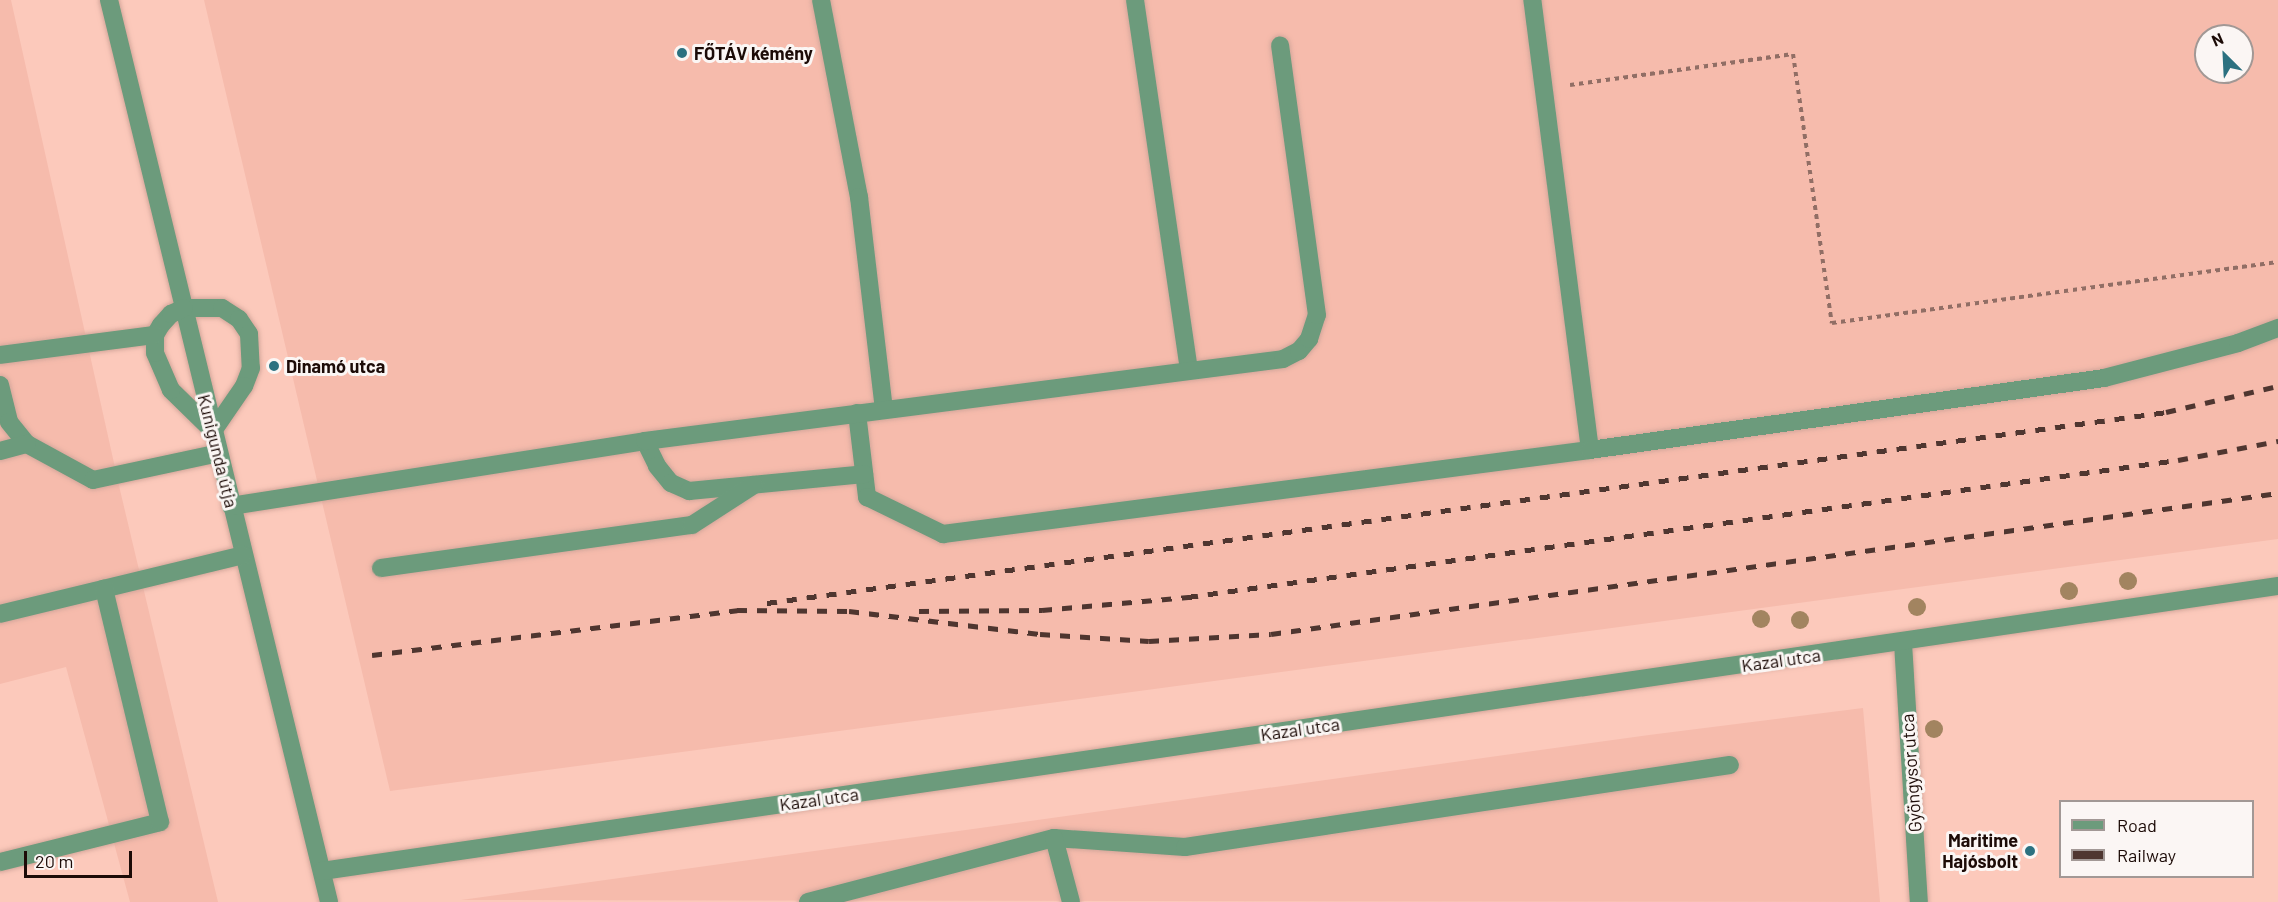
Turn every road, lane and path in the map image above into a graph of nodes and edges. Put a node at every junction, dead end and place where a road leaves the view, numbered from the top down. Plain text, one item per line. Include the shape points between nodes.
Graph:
1 (109, 0) edge
2 (821, 0) edge
3 (1135, 0) edge
4 (1532, 0) edge
5 (1280, 46) dead end
6 (1544, 89) junction
7 (2278, 262) edge
8 (184, 308) junction
9 (2278, 328) edge
10 (155, 335) junction
11 (0, 355) edge
12 (1189, 370) junction
13 (0, 385) edge
14 (884, 409) junction
15 (857, 413) junction
16 (213, 430) junction
17 (645, 441) junction
18 (27, 444) junction
19 (1590, 450) junction
20 (0, 451) edge
21 (219, 453) junction
22 (864, 474) junction
23 (754, 485) junction
24 (231, 506) junction
25 (243, 555) junction
26 (381, 568) dead end
27 (2278, 586) edge
28 (104, 589) junction
29 (0, 614) edge
30 (1903, 643) junction
31 (1730, 765) dead end
32 (1054, 838) junction
33 (0, 862) edge
34 (322, 871) junction
35 (329, 902) edge
36 (808, 902) edge
37 (1071, 902) edge
38 (1919, 902) edge

1 - 8 street, Kunigunda útja
2 - 14 street via 859,197
3 - 12 street
4 - 6 street
5 - 12 street via 1317,315 1309,339 1299,351 1283,359
6 - 7 path via 1793,54 1832,323
6 - 19 street
8 - 10 street via 171,314
8 - 16 street, Kunigunda útja
8 - 16 street via 215,307 231,312 249,334 251,368 244,386
9 - 19 street via 2238,343 2104,378
10 - 11 street
10 - 16 street via 155,353 171,390
12 - 14 street
13 - 18 street via 9,422
14 - 15 street
15 - 17 street
15 - 22 street
16 - 21 street, Kunigunda útja
17 - 23 street via 671,483 689,491
17 - 24 street
18 - 20 street
18 - 21 street via 93,480
19 - 22 street via 943,534 867,497
21 - 24 street, Kunigunda útja
22 - 23 street
23 - 26 street via 692,525
24 - 25 street, Kunigunda útja
25 - 28 street
25 - 34 street, Kunigunda útja
27 - 30 street, Kazal utca
28 - 29 street
28 - 33 street via 160,822
30 - 34 street, Kazal utca
30 - 38 street, Gyöngysor utca
31 - 32 street via 1185,847
32 - 36 street
32 - 37 street
34 - 35 street, Kunigunda útja

